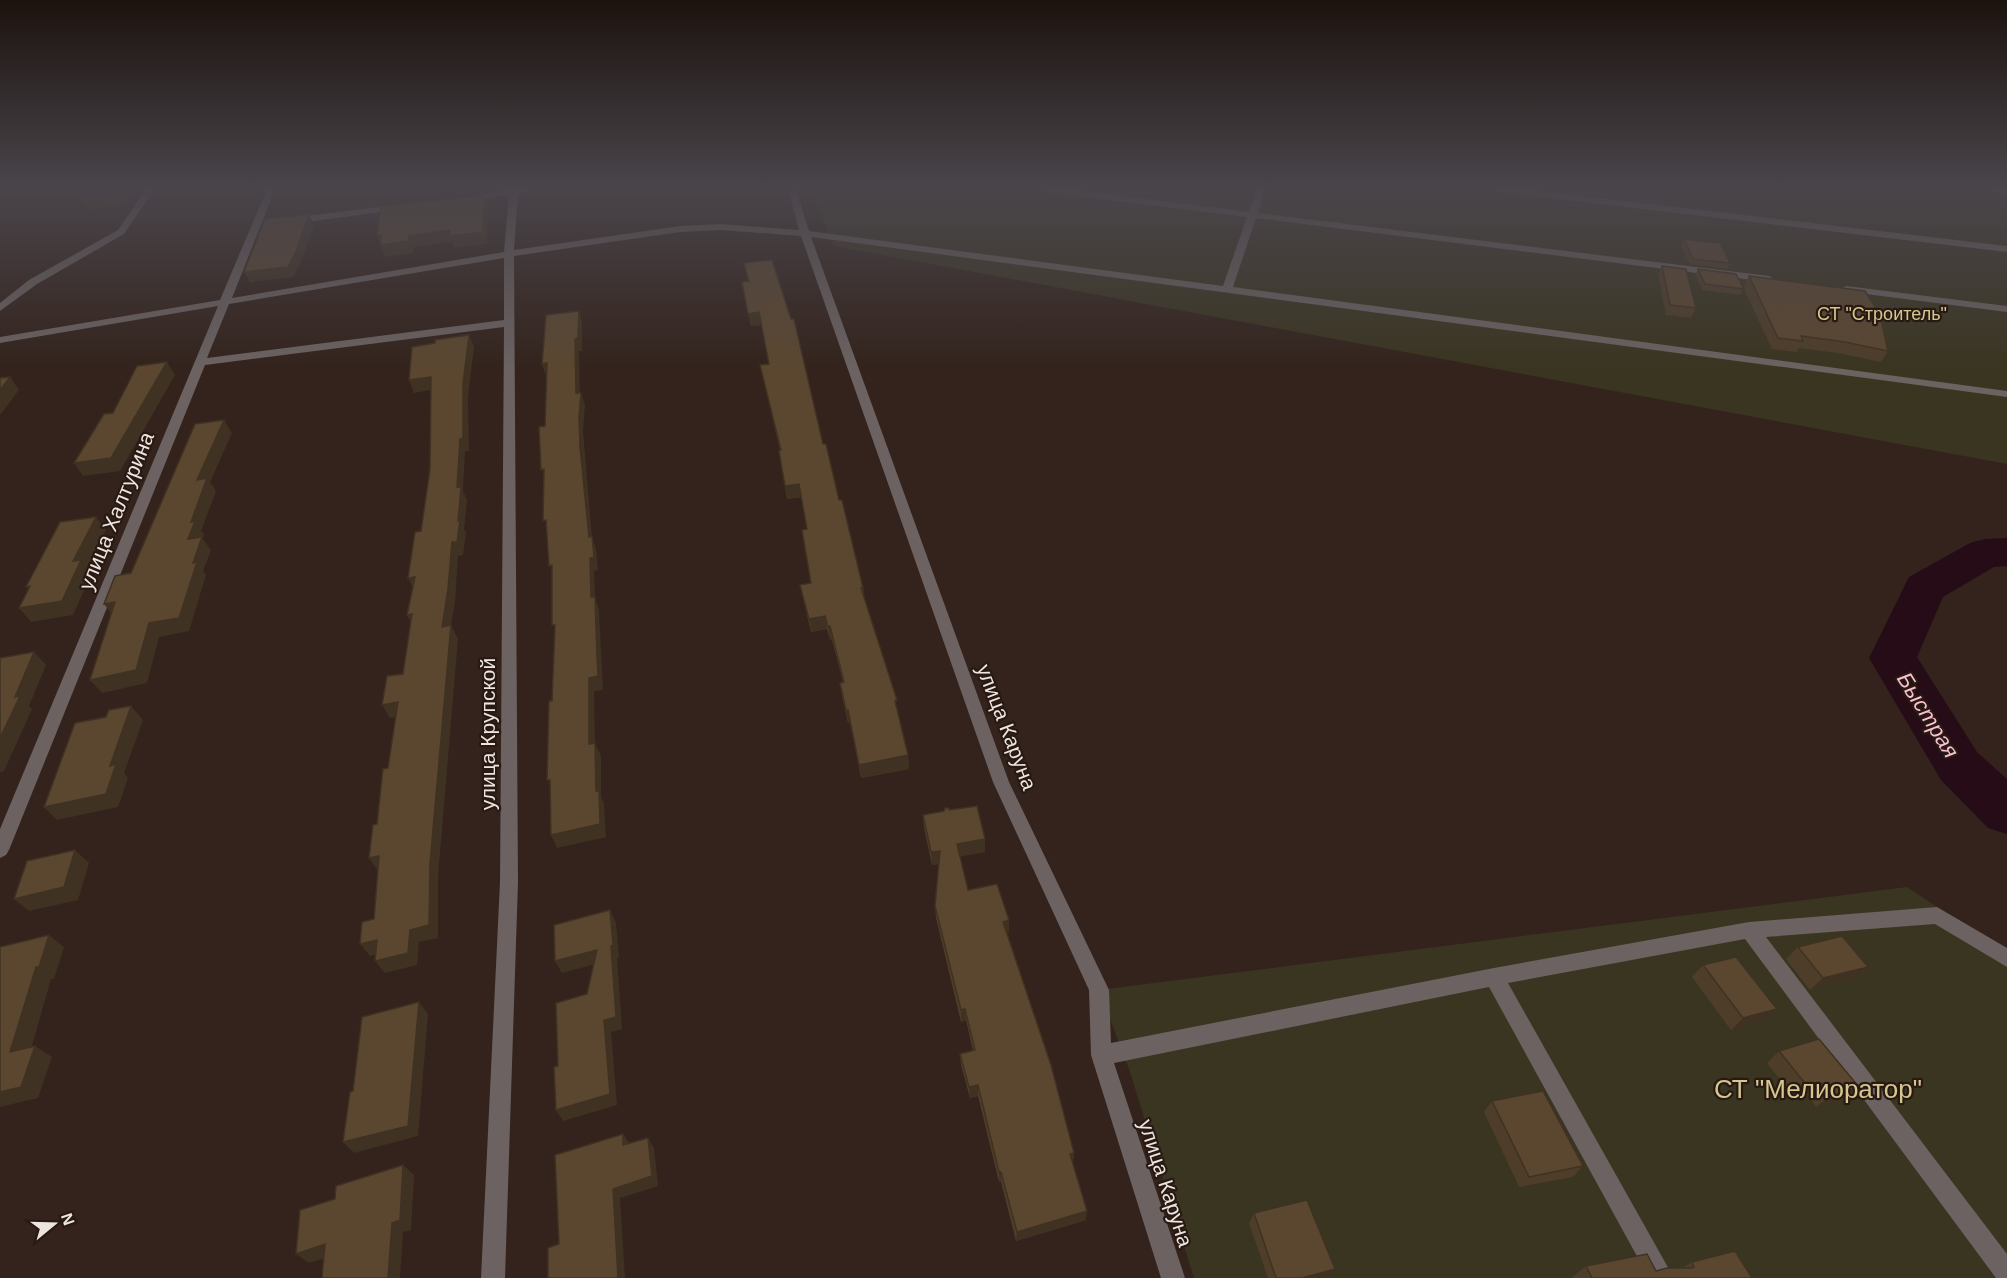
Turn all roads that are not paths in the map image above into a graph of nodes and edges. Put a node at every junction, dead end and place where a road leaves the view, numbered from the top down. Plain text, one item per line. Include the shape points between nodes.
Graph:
1 (92, 249) edge
2 (251, 249) edge
3 (509, 249) edge
4 (534, 249) edge
5 (811, 249) edge
6 (921, 249) edge
7 (1241, 249) edge
8 (1527, 249) edge
9 (509, 252) junction
10 (1783, 281) edge
11 (1830, 287) edge
12 (1227, 290) junction
13 (225, 301) junction
14 (0, 308) edge
15 (2007, 309) edge
16 (509, 323) junction
17 (0, 340) edge
18 (200, 362) junction
19 (2007, 394) edge
20 (0, 850) edge
21 (1749, 930) junction
22 (2007, 958) edge
23 (1494, 977) junction
24 (1101, 1054) junction
25 (2007, 1273) edge
26 (493, 1278) edge
27 (1173, 1278) edge
28 (1662, 1278) edge

1 - 14 street via 33,282
2 - 13 street, улица Халтурина
3 - 9 street, улица Крупской
4 - 9 street
5 - 24 street, улица Каруна via 1001,782 1099,990
6 - 12 street
7 - 12 street
8 - 10 street
9 - 13 street
9 - 16 street, улица Крупской
11 - 15 street
12 - 19 street
13 - 17 street
13 - 18 street, улица Халтурина
16 - 18 street
16 - 26 street, улица Крупской via 509,882
18 - 20 street, улица Халтурина
21 - 22 street via 1937,915
21 - 23 street
21 - 25 street
23 - 24 street
23 - 28 street
24 - 27 street, улица Каруна

